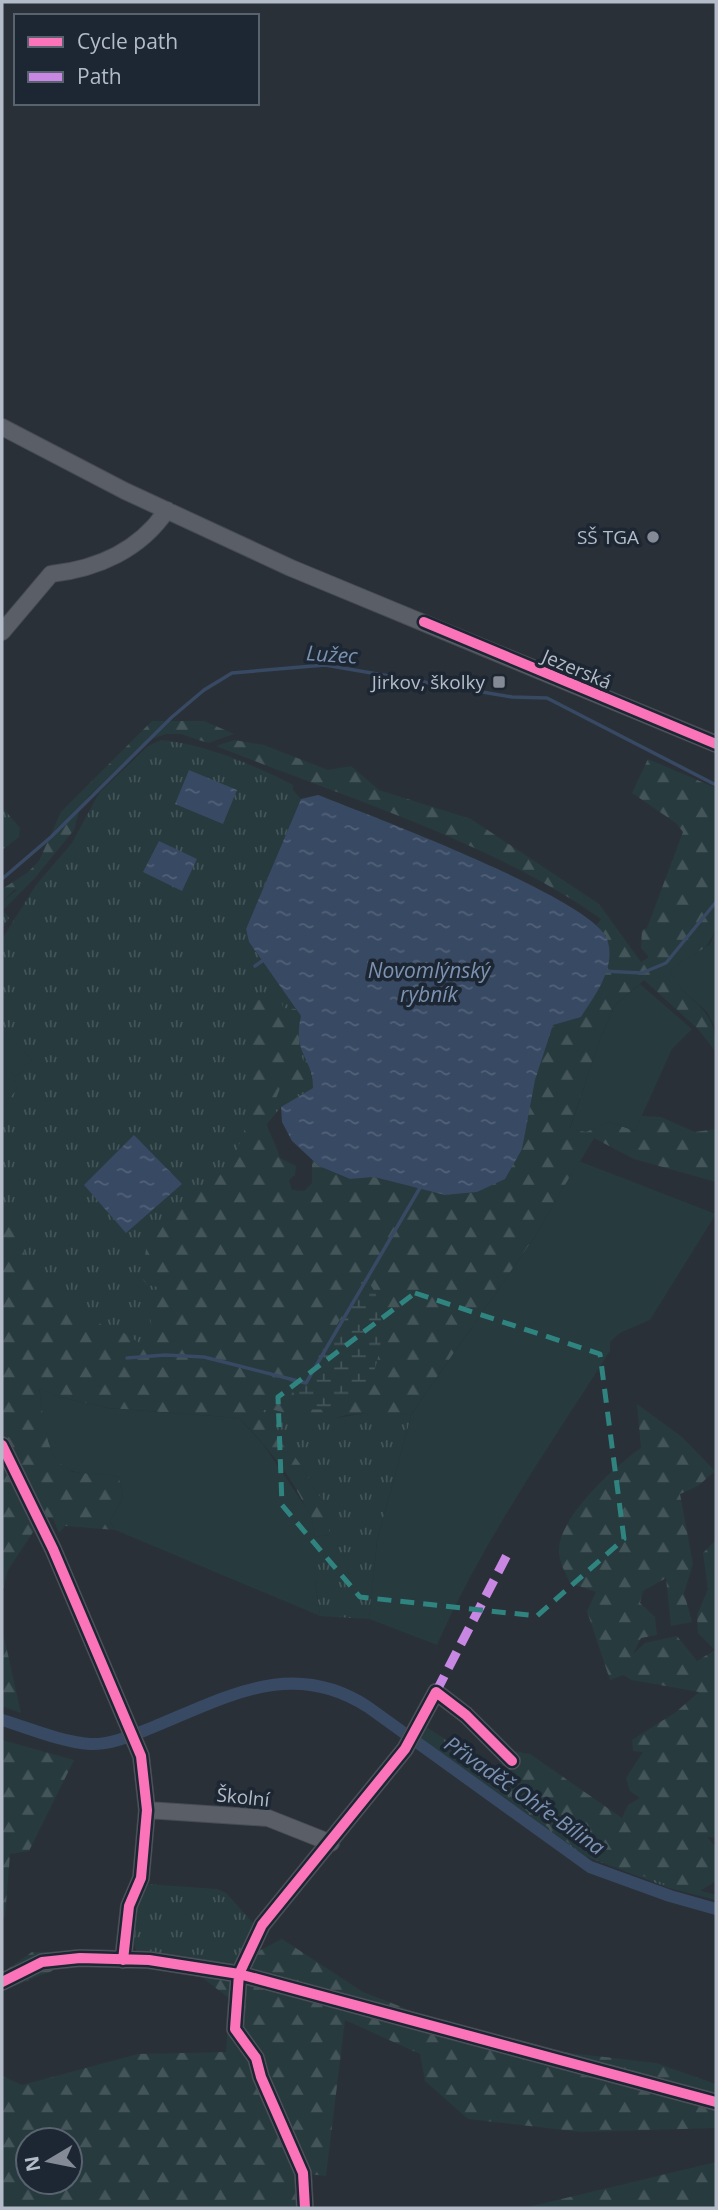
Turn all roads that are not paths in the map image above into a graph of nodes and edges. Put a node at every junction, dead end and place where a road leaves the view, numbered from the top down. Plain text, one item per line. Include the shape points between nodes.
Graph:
1 (2, 427) edge
2 (167, 510) junction
3 (2, 632) edge
4 (716, 744) edge
5 (2, 1445) edge
6 (512, 1761) dead end
7 (147, 1810) junction
8 (331, 1843) junction
9 (123, 1960) junction
10 (239, 1973) junction
11 (2, 1983) edge
12 (716, 2102) edge
13 (305, 2208) edge

1 - 2 street, Jezerská
2 - 3 street via 136,545 74,572 51,574
2 - 4 street, Jezerská via 292,568
5 - 7 street via 53,1549 138,1748
6 - 8 street via 436,1692 405,1749
7 - 8 street, Školní via 268,1818
7 - 9 street via 141,1878 129,1906
8 - 10 street via 262,1925
9 - 10 street
9 - 11 street via 42,1962
10 - 12 street
10 - 13 street via 235,2029 256,2058 303,2174

